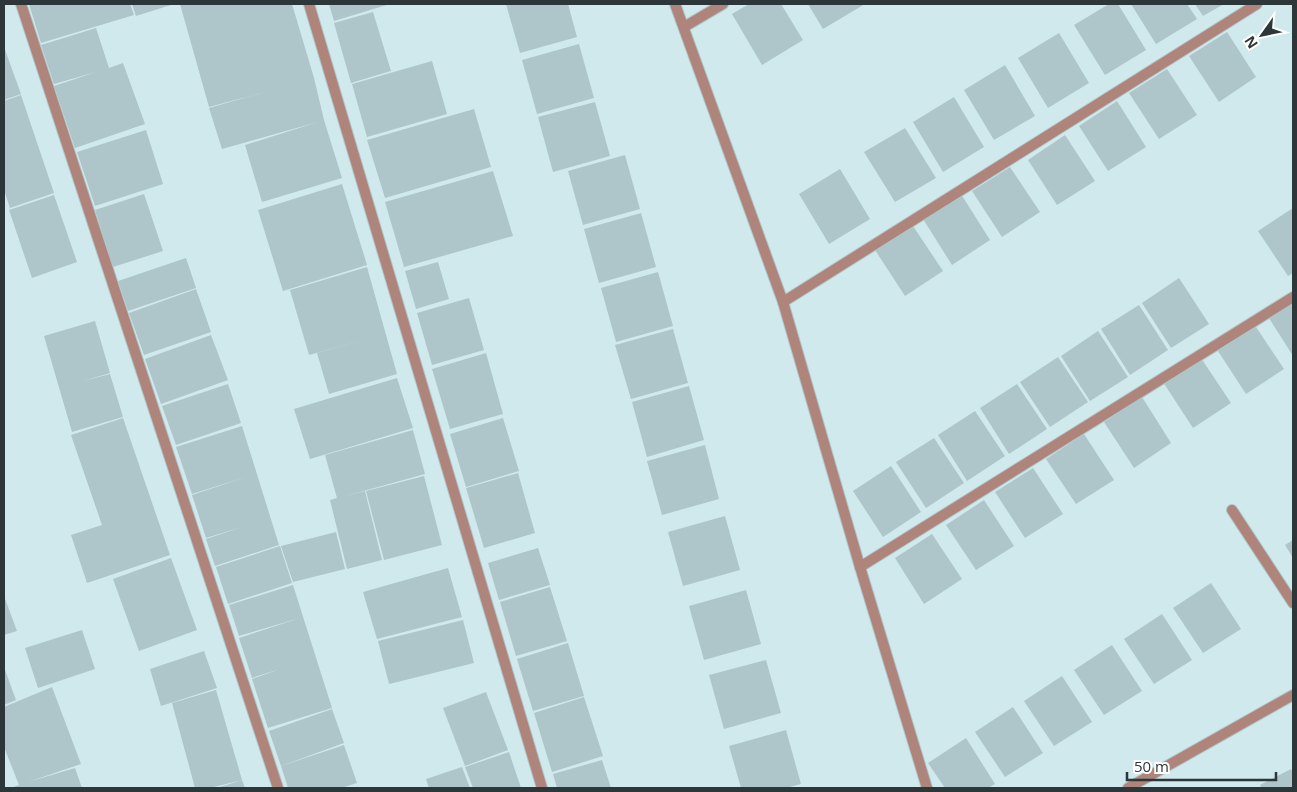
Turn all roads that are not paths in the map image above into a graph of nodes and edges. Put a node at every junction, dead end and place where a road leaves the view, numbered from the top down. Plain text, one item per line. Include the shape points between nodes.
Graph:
1 (21, 4) edge
2 (309, 4) edge
3 (675, 4) edge
4 (723, 4) edge
5 (1257, 4) edge
6 (684, 27) junction
7 (1293, 298) edge
8 (783, 302) junction
9 (1232, 510) dead end
10 (860, 567) junction
11 (1293, 603) edge
12 (1293, 695) edge
13 (278, 788) edge
14 (542, 788) edge
15 (927, 788) edge
16 (1128, 788) edge

1 - 13 street
2 - 14 street
3 - 6 street
4 - 6 street
5 - 8 street
6 - 8 street
7 - 10 street
8 - 10 street
9 - 11 street
10 - 15 street
12 - 16 street

